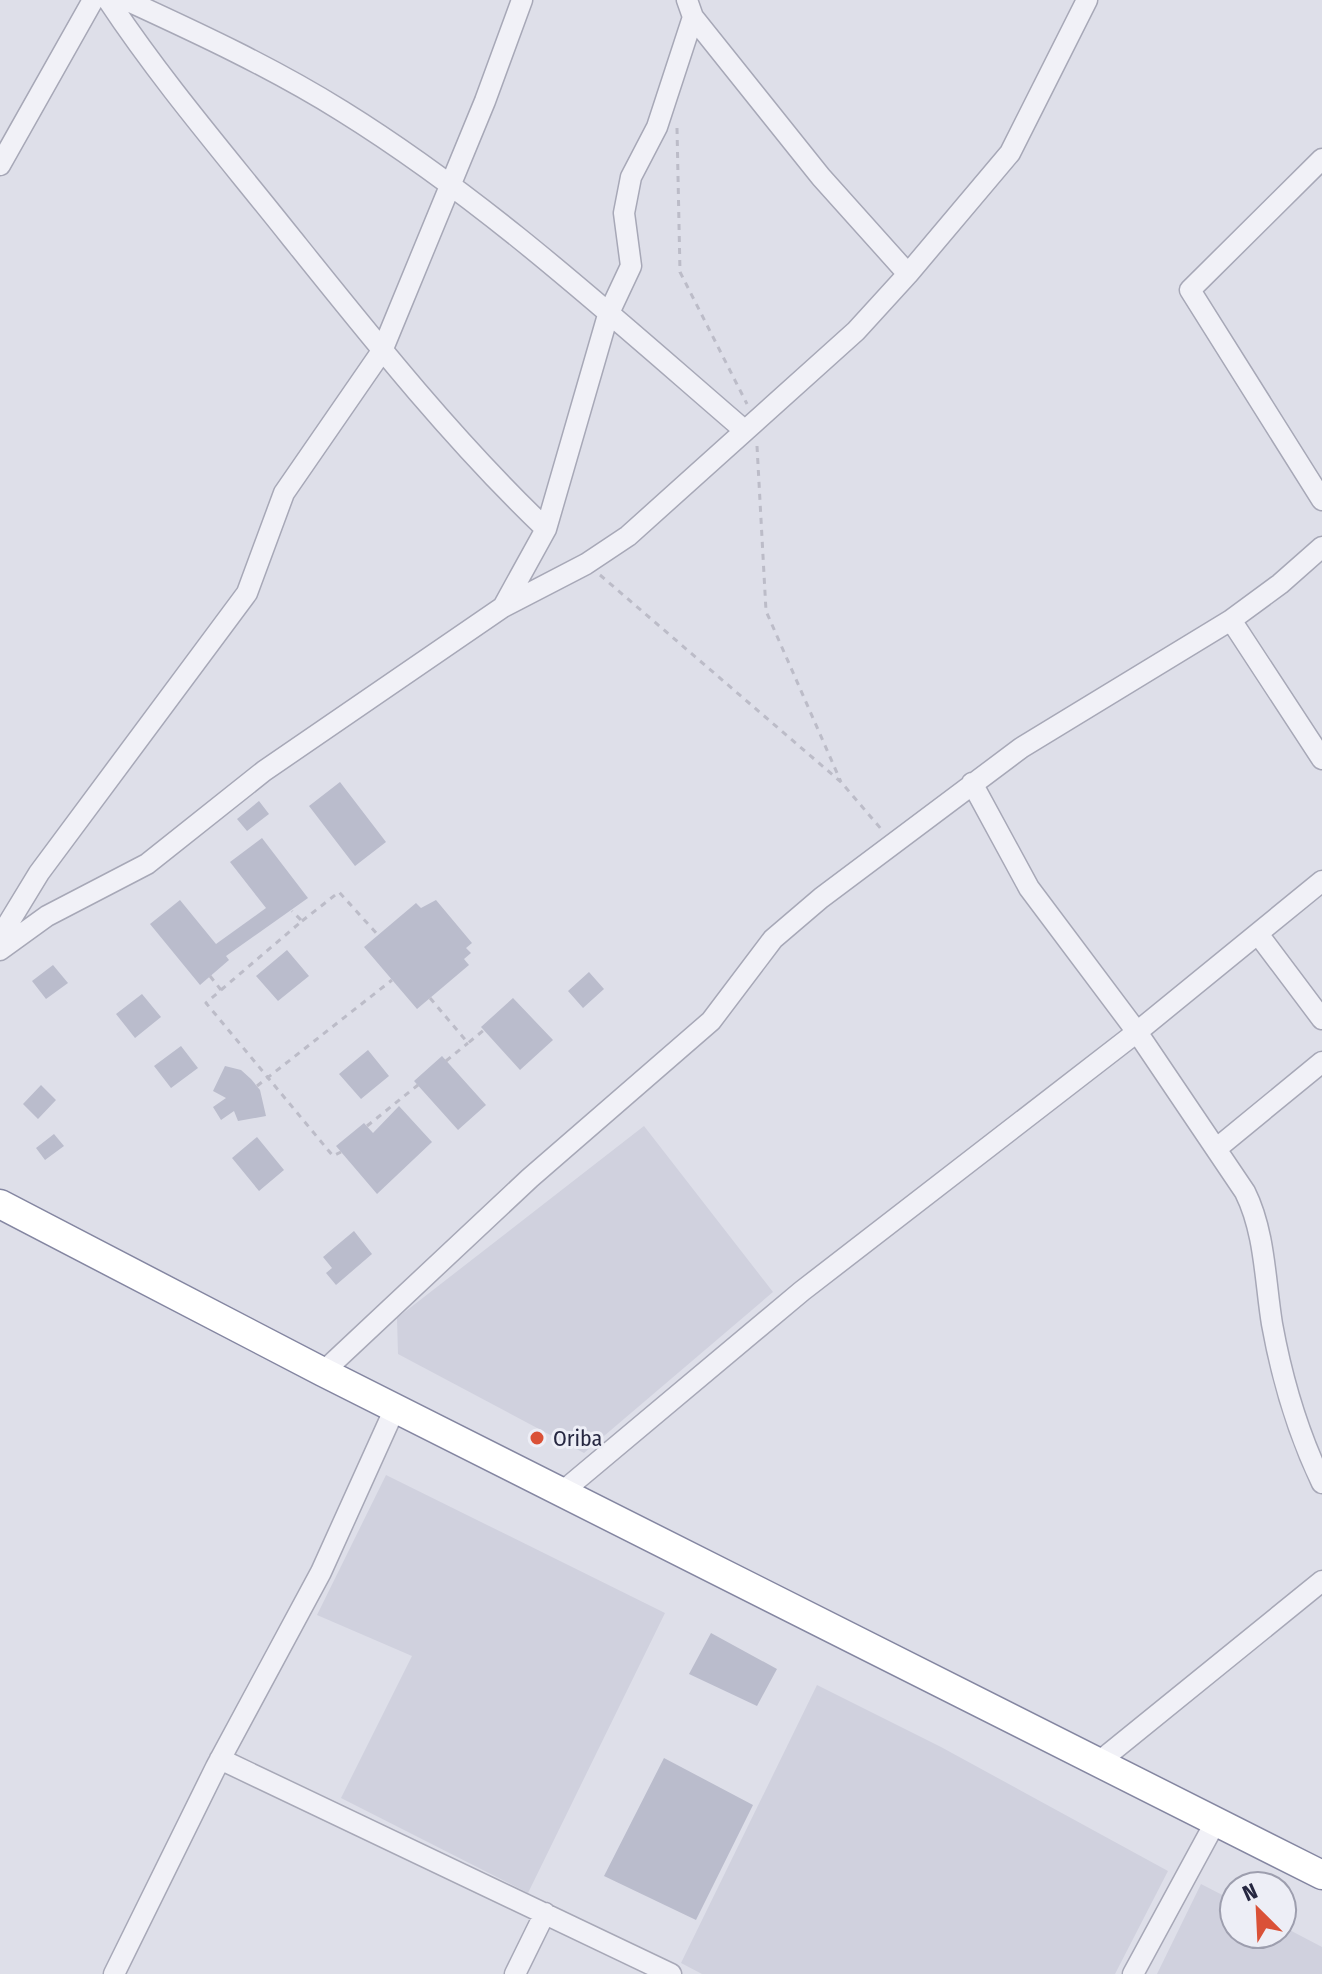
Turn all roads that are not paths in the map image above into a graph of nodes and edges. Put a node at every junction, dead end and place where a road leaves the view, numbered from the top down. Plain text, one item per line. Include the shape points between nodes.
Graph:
1 (93, 0) edge
2 (108, 0) edge
3 (126, 0) edge
4 (522, 0) edge
5 (1087, 0) edge
6 (690, 9) edge
7 (1322, 159) edge
8 (0, 165) edge
9 (451, 186) junction
10 (908, 274) junction
11 (608, 315) junction
12 (382, 351) junction
13 (744, 430) junction
14 (1322, 500) edge
15 (546, 529) junction
16 (1322, 547) edge
17 (503, 607) junction
18 (1231, 620) junction
19 (1322, 759) edge
20 (972, 783) junction
21 (1322, 881) edge
22 (1258, 934) junction
23 (0, 937) edge
24 (0, 950) edge
25 (1322, 1019) edge
26 (1137, 1032) junction
27 (1322, 1062) edge
28 (1216, 1149) junction
29 (2, 1211) edge
30 (323, 1372) junction
31 (396, 1406) junction
32 (1322, 1483) edge
33 (562, 1492) junction
34 (1322, 1581) edge
35 (220, 1759) junction
36 (1100, 1761) junction
37 (1216, 1821) junction
38 (1322, 1875) edge
39 (545, 1913) junction
40 (114, 1974) edge
41 (515, 1974) edge
42 (671, 1974) edge
43 (1133, 1974) edge

1 - 8 street
2 - 12 street via 157,70
3 - 9 street via 259,63 342,111
4 - 9 street
5 - 10 street via 1010,153
6 - 10 street via 821,177
6 - 11 street via 657,127 631,177 624,213 631,266
7 - 14 street via 1190,290
9 - 11 street
9 - 12 street
10 - 13 street via 856,331
11 - 13 street
11 - 15 street
12 - 15 street
12 - 23 street via 284,493 247,593 39,873
13 - 17 street via 638,528 586,564
15 - 17 street
16 - 18 street
17 - 24 street via 264,771 147,864 47,916
18 - 19 street
18 - 20 street via 1059,722
20 - 26 street via 1029,888
20 - 30 street via 773,939 711,1021 530,1178
21 - 22 street
22 - 25 street
22 - 26 street
26 - 28 street
26 - 33 street via 802,1291
27 - 28 street
28 - 32 street via 1249,1200 1285,1379
29 - 30 highway
30 - 31 highway
31 - 33 highway
31 - 35 street via 321,1572
33 - 36 highway
34 - 36 street
35 - 39 street
35 - 40 street
36 - 37 highway
37 - 38 highway
37 - 43 street
39 - 41 street
39 - 42 street

